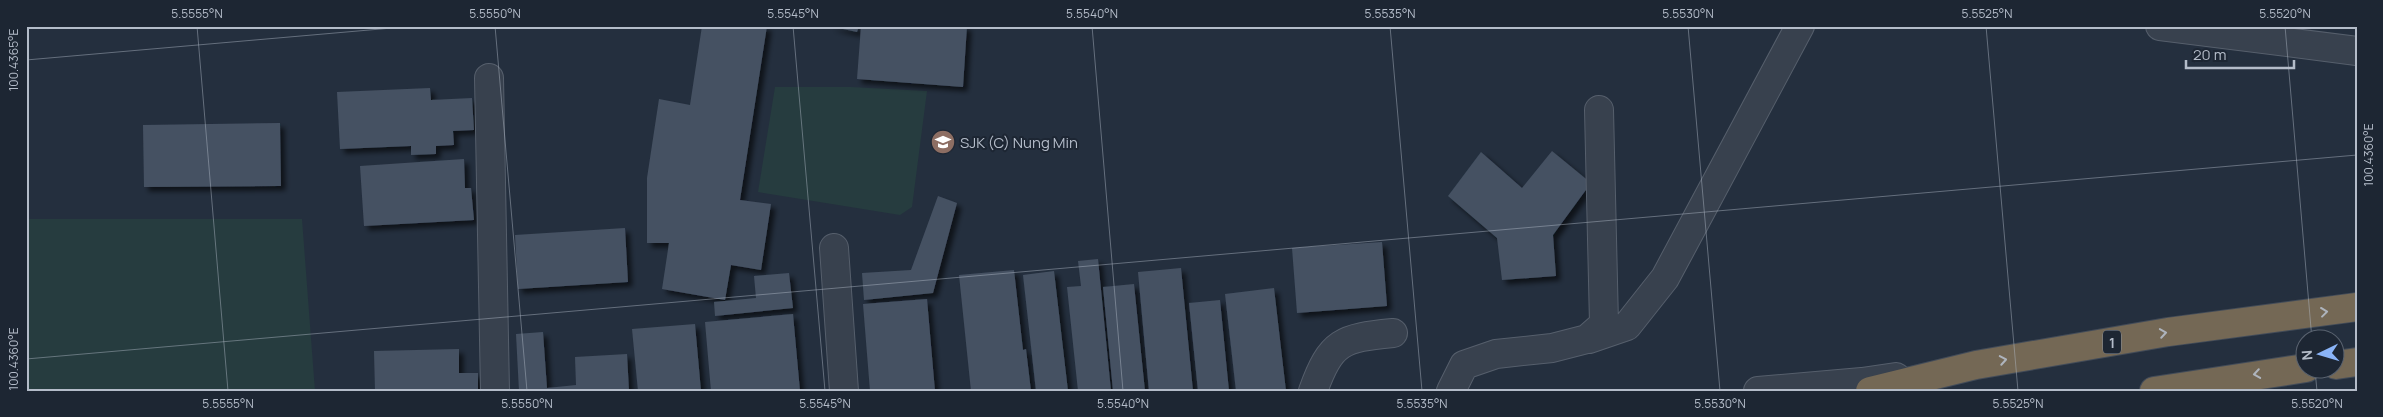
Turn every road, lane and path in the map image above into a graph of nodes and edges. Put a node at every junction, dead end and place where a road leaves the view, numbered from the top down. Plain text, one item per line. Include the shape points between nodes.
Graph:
1 (1800, 26) edge
2 (2160, 26) edge
3 (2357, 51) edge
4 (489, 78) dead end
5 (1599, 110) dead end
6 (834, 248) dead end
7 (2357, 307) edge
8 (1393, 333) dead end
9 (1587, 339) junction
10 (1976, 365) junction
11 (2296, 370) edge
12 (495, 391) edge
13 (844, 391) edge
14 (1313, 391) edge
15 (1451, 391) edge
16 (1758, 391) edge
17 (1870, 391) edge
18 (2154, 391) edge

1 - 9 street via 1666,278 1627,326
2 - 3 street
4 - 12 street
5 - 9 street via 1604,324
6 - 13 street
10 -> 7 highway, 1 via 2168,332
8 - 14 street via 1355,337 1329,353
9 - 15 street via 1552,348 1496,354 1464,365
10 - 16 street via 1862,382
10 - 17 highway, 1
11 -> 18 highway

